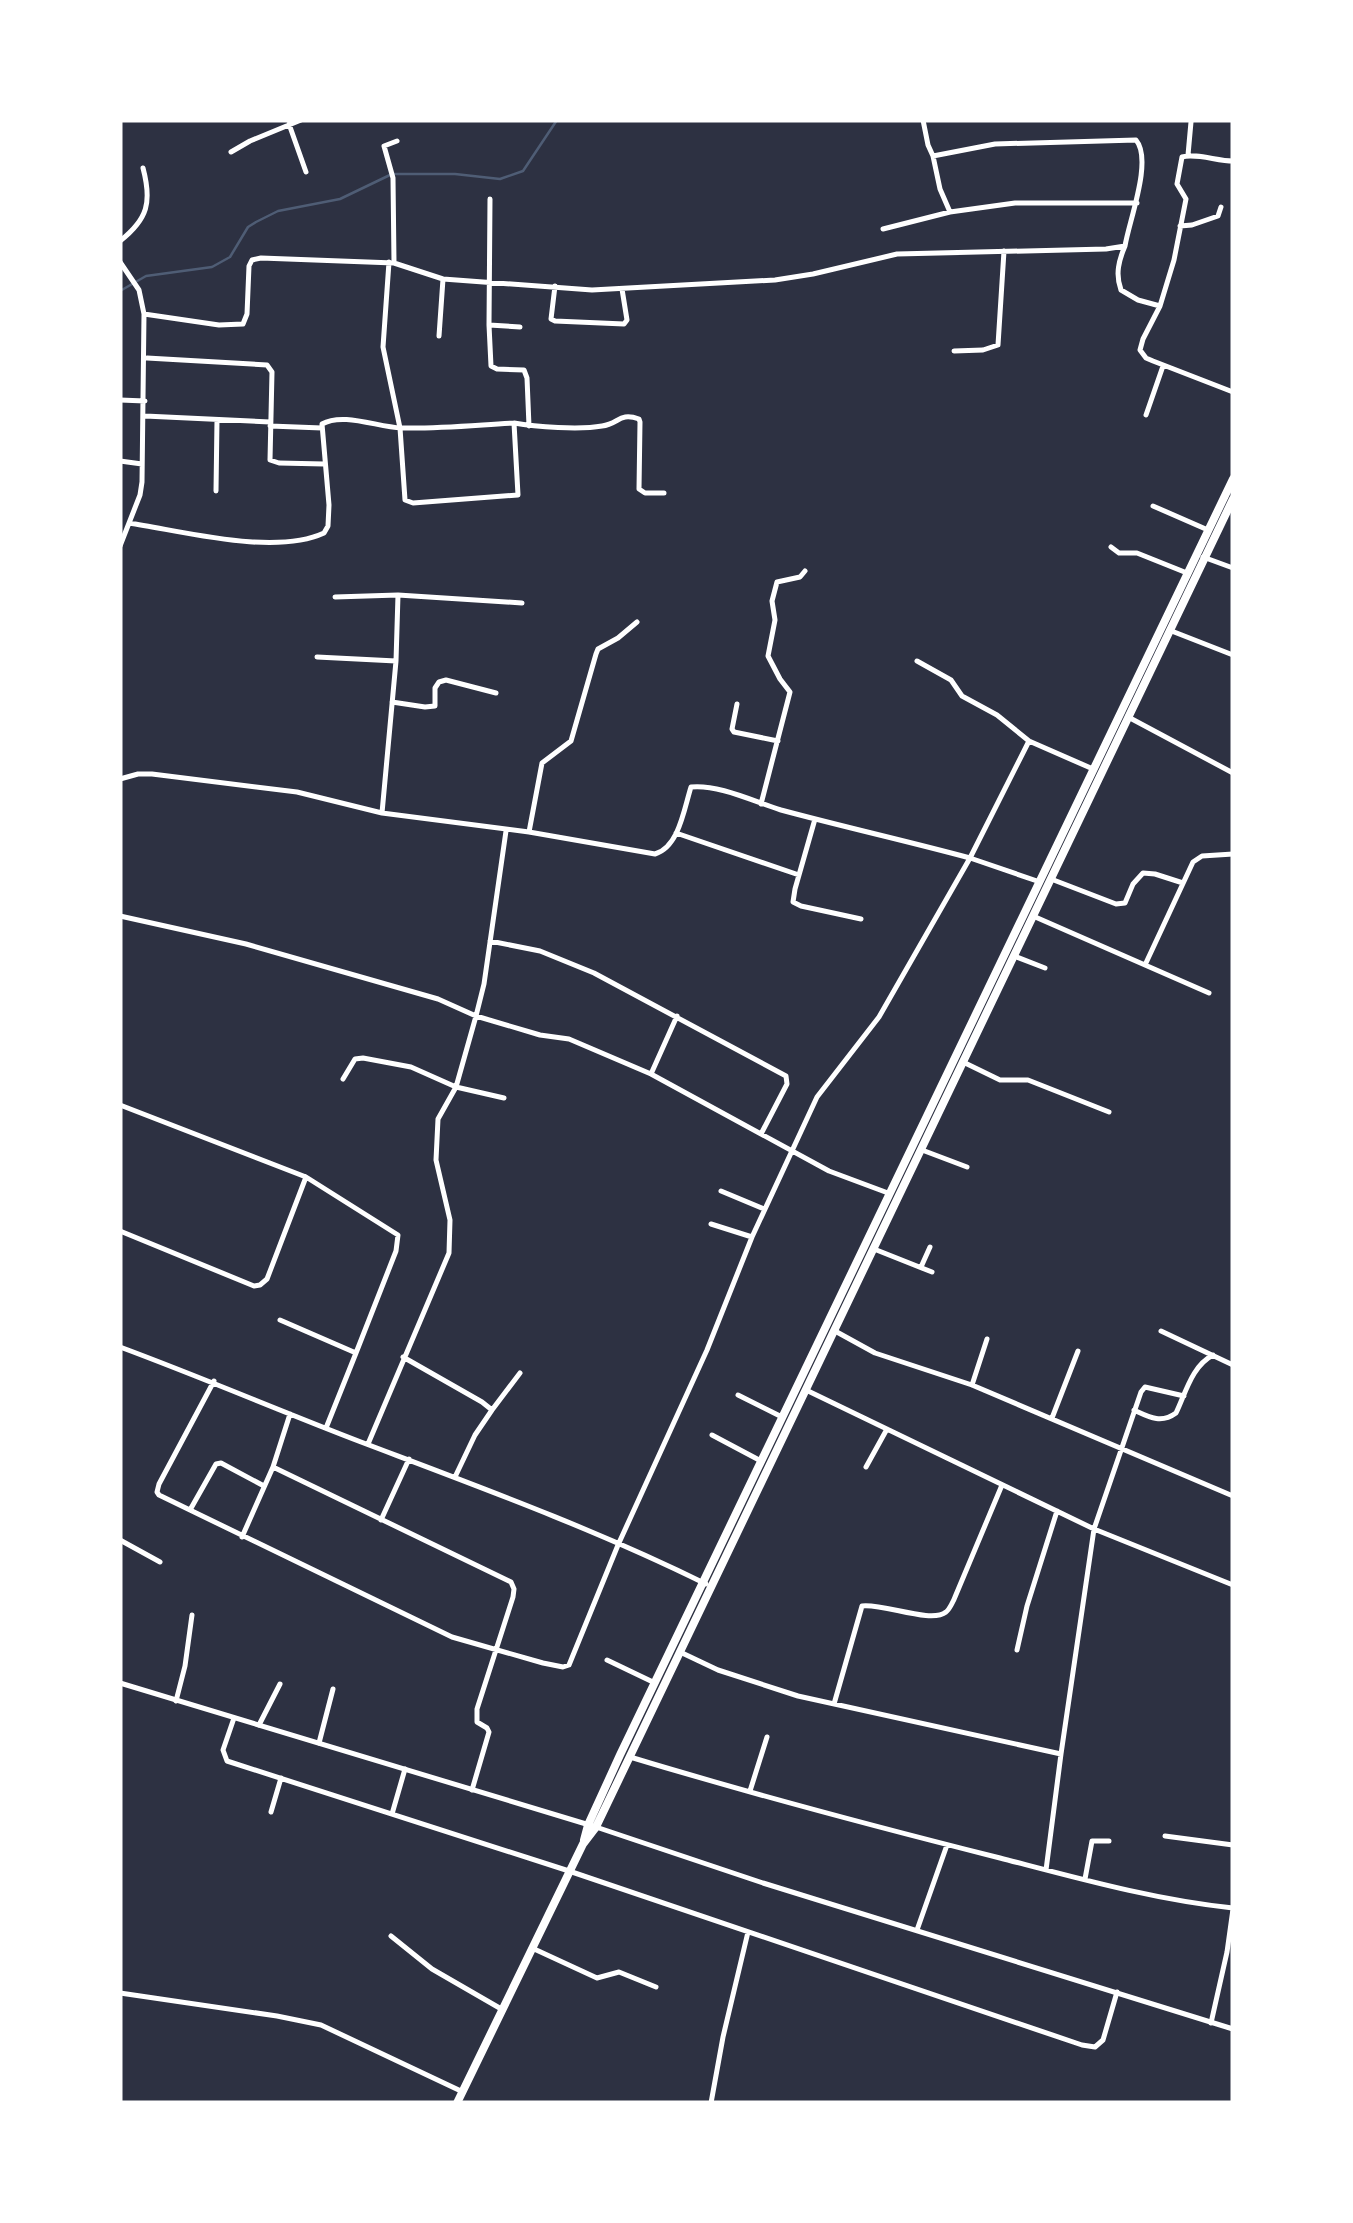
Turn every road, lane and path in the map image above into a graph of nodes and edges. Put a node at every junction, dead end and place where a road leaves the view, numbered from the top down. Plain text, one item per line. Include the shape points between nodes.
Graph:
1 (301, 120) edge
2 (922, 120) edge
3 (1190, 122) dead end
4 (290, 124) junction
5 (397, 140) dead end
6 (231, 152) dead end
7 (1188, 155) junction
8 (933, 156) junction
9 (1233, 161) edge
10 (142, 168) dead end
11 (306, 172) dead end
12 (490, 200) dead end
13 (1137, 202) junction
14 (1221, 206) dead end
15 (950, 212) junction
16 (1180, 226) junction
17 (884, 229) dead end
18 (120, 242) edge
19 (1125, 246) junction
20 (1004, 250) junction
21 (120, 262) edge
22 (391, 262) junction
23 (443, 278) junction
24 (489, 282) junction
25 (554, 286) junction
26 (622, 288) junction
27 (1160, 306) junction
28 (144, 314) junction
29 (489, 326) junction
30 (520, 326) dead end
31 (439, 336) dead end
32 (954, 350) dead end
33 (146, 358) junction
34 (1164, 366) junction
35 (1233, 392) edge
36 (120, 400) edge
37 (145, 401) junction
38 (1146, 415) dead end
39 (145, 416) junction
40 (218, 420) junction
41 (514, 423) junction
42 (270, 424) junction
43 (528, 426) junction
44 (322, 428) junction
45 (400, 428) junction
46 (120, 461) edge
47 (143, 464) junction
48 (324, 464) junction
49 (1233, 479) edge
50 (216, 491) dead end
51 (664, 493) dead end
52 (1233, 499) edge
53 (1153, 506) dead end
54 (130, 522) junction
55 (1208, 530) junction
56 (120, 546) edge
57 (1112, 547) dead end
58 (1200, 556) junction
59 (1233, 568) edge
60 (805, 571) dead end
61 (1190, 574) junction
62 (398, 595) junction
63 (334, 597) dead end
64 (522, 603) dead end
65 (637, 622) dead end
66 (1170, 630) junction
67 (1233, 654) edge
68 (317, 658) dead end
69 (396, 661) junction
70 (916, 661) dead end
71 (496, 693) dead end
72 (392, 702) junction
73 (737, 704) dead end
74 (1124, 715) junction
75 (778, 741) junction
76 (1030, 741) junction
77 (1093, 769) junction
78 (1233, 773) edge
79 (120, 779) edge
80 (761, 804) junction
81 (382, 813) junction
82 (816, 819) junction
83 (506, 830) junction
84 (529, 832) junction
85 (676, 834) junction
86 (1233, 854) edge
87 (970, 858) junction
88 (799, 875) junction
89 (1046, 882) junction
90 (1183, 883) junction
91 (120, 916) edge
92 (1034, 916) junction
93 (861, 919) dead end
94 (490, 940) junction
95 (1014, 956) junction
96 (1145, 964) junction
97 (1046, 968) dead end
98 (1208, 993) dead end
99 (476, 1016) junction
100 (677, 1016) junction
101 (963, 1062) junction
102 (651, 1074) junction
103 (343, 1078) dead end
104 (456, 1087) junction
105 (504, 1098) dead end
106 (120, 1105) edge
107 (1109, 1112) dead end
108 (761, 1135) junction
109 (922, 1150) junction
110 (790, 1152) junction
111 (967, 1167) dead end
112 (306, 1176) junction
113 (721, 1191) dead end
114 (895, 1195) junction
115 (764, 1209) junction
116 (711, 1224) dead end
117 (120, 1231) edge
118 (752, 1237) junction
119 (930, 1247) dead end
120 (874, 1249) junction
121 (921, 1268) junction
122 (932, 1272) dead end
123 (280, 1320) dead end
124 (1160, 1330) dead end
125 (834, 1331) junction
126 (988, 1339) dead end
127 (120, 1347) edge
128 (1078, 1351) dead end
129 (356, 1353) junction
130 (1213, 1355) junction
131 (403, 1357) junction
132 (1233, 1365) edge
133 (520, 1372) dead end
134 (214, 1381) junction
135 (972, 1386) junction
136 (806, 1390) junction
137 (738, 1395) dead end
138 (1184, 1396) junction
139 (492, 1410) junction
140 (1134, 1410) junction
141 (290, 1414) junction
142 (782, 1416) junction
143 (1052, 1418) junction
144 (326, 1428) junction
145 (887, 1430) junction
146 (712, 1434) dead end
147 (368, 1444) junction
148 (1121, 1448) junction
149 (409, 1460) junction
150 (761, 1461) junction
151 (273, 1467) junction
152 (866, 1467) dead end
153 (455, 1477) junction
154 (1002, 1485) junction
155 (264, 1486) junction
156 (1233, 1496) edge
157 (190, 1510) junction
158 (1057, 1511) junction
159 (381, 1520) junction
160 (1094, 1529) junction
161 (242, 1536) junction
162 (120, 1540) edge
163 (618, 1544) junction
164 (160, 1562) dead end
165 (1233, 1585) edge
166 (708, 1586) junction
167 (192, 1615) dead end
168 (494, 1650) junction
169 (1017, 1650) dead end
170 (680, 1652) junction
171 (607, 1660) dead end
172 (656, 1683) junction
173 (120, 1684) edge
174 (280, 1684) dead end
175 (333, 1689) dead end
176 (176, 1701) junction
177 (834, 1704) junction
178 (234, 1718) junction
179 (259, 1725) junction
180 (768, 1737) dead end
181 (319, 1742) junction
182 (1060, 1754) junction
183 (629, 1757) junction
184 (405, 1769) junction
185 (281, 1778) junction
186 (472, 1790) junction
187 (750, 1791) junction
188 (271, 1812) dead end
189 (392, 1814) junction
190 (592, 1826) junction
191 (1165, 1836) dead end
192 (1108, 1841) dead end
193 (947, 1845) junction
194 (1233, 1846) edge
195 (1046, 1870) junction
196 (569, 1872) junction
197 (1085, 1879) junction
198 (1233, 1909) edge
199 (917, 1930) junction
200 (748, 1932) junction
201 (391, 1936) dead end
202 (532, 1948) junction
203 (656, 1987) dead end
204 (1117, 1992) junction
205 (120, 1993) edge
206 (503, 2010) junction
207 (1211, 2022) junction
208 (1233, 2029) edge
209 (463, 2092) junction
210 (458, 2103) edge
211 (711, 2103) edge

1 - 4 street
2 - 8 street
3 - 7 street
4 - 6 street
4 - 11 street
5 - 22 street via 384,146 393,178
7 - 9 street
7 - 16 street via 1178,168 1186,199
8 - 13 street via 996,144 1136,140 1142,147
8 - 15 street
10 - 18 street via 147,207
12 - 24 street
13 - 15 street
13 - 19 street
14 - 16 street via 1218,216
15 - 17 street
16 - 27 street
19 - 20 street
19 - 27 street via 1121,290
20 - 26 street via 897,254 775,280
20 - 32 street via 998,346
21 - 28 street via 140,290
22 - 23 street
22 - 28 street via 256,259 249,266 246,318 238,326
22 - 45 street via 383,348
23 - 24 street
23 - 31 street
24 - 25 street
24 - 29 street
25 - 26 street
25 - 26 street via 554,322 624,324
27 - 34 street via 1140,350
28 - 33 street
29 - 30 street
29 - 43 street via 491,366 526,373
33 - 37 street
33 - 42 street via 267,364
34 - 35 street
34 - 38 street
36 - 37 street
37 - 39 street
39 - 40 street
39 - 47 street
40 - 42 street
40 - 50 street
41 - 43 street
41 - 45 street
41 - 45 street via 518,496 414,503 406,500
42 - 44 street
42 - 48 street via 272,462
43 - 51 street via 606,426 636,417 639,488
44 - 45 street via 324,421 342,420
44 - 48 street
46 - 47 street
47 - 54 street
48 - 54 street via 328,526 310,538 248,542
49 - 55 highway
52 - 58 highway
53 - 55 street
54 - 56 street
55 - 58 highway
57 - 61 street
58 - 59 street
58 - 61 highway
60 - 75 street via 777,582 772,601 776,620 768,656 790,692
61 - 66 highway
61 - 74 highway
62 - 63 street
62 - 64 street
62 - 69 street
65 - 84 street via 598,649 572,741 542,764
66 - 67 street
66 - 74 highway
68 - 69 street
69 - 72 street
70 - 76 street
71 - 72 street via 446,680 435,688 435,706
72 - 81 street
73 - 75 street via 734,732
74 - 77 highway
74 - 78 street
74 - 89 highway
75 - 80 street
76 - 77 street
76 - 87 street
77 - 89 highway
79 - 81 street via 194,778 297,792
80 - 82 street
80 - 85 street via 691,786
81 - 83 street
82 - 87 street
82 - 88 street
83 - 84 street
83 - 94 street
84 - 85 street via 655,854
85 - 88 street
86 - 90 street via 1196,858
87 - 89 street
87 - 110 street via 879,1018 817,1097
88 - 93 street via 793,902
89 - 90 street via 1116,904 1126,903 1143,873
89 - 92 highway
89 - 114 highway
90 - 96 street
91 - 99 street via 246,944
92 - 95 highway
92 - 96 street
94 - 99 street
94 - 100 street via 554,956
95 - 97 street
95 - 101 highway
96 - 98 street
99 - 102 street via 569,1039
99 - 104 street
100 - 102 street
100 - 108 street via 788,1078
101 - 107 street via 1000,1080 1028,1080
101 - 109 highway
102 - 108 street
103 - 104 street via 363,1058 410,1066
104 - 105 street
104 - 131 street via 437,1135 450,1246
106 - 112 street
108 - 110 street
109 - 111 street
109 - 114 highway
110 - 114 street
110 - 115 street
112 - 117 street via 260,1285
112 - 129 street via 398,1235
113 - 115 street
114 - 120 highway
114 - 142 highway
115 - 118 street
116 - 118 street
118 - 163 street
119 - 121 street
120 - 121 street
120 - 125 highway
121 - 122 street
123 - 129 street
124 - 130 street
125 - 135 street via 875,1353
125 - 136 highway
126 - 135 street
127 - 134 street
128 - 143 street
129 - 144 street
130 - 132 street
130 - 138 street via 1202,1360
131 - 139 street
131 - 147 street
133 - 139 street
134 - 141 street
134 - 157 street via 157,1489
135 - 143 street
136 - 145 street
136 - 166 highway
137 - 142 street
138 - 140 street via 1176,1413 1163,1420
138 - 140 street via 1146,1387
139 - 153 street
140 - 148 street
141 - 144 street
141 - 151 street
142 - 150 highway
143 - 148 street
144 - 147 street
145 - 152 street
145 - 154 street
146 - 150 street
147 - 149 street
148 - 156 street
148 - 160 street
149 - 153 street
149 - 159 street
150 - 166 highway
151 - 155 street
151 - 159 street
153 - 163 street
154 - 158 street
154 - 177 street via 946,1612 862,1606
155 - 157 street via 216,1464
155 - 161 street
157 - 161 street
158 - 160 street
158 - 169 street
159 - 168 street via 512,1582
160 - 165 street
160 - 182 street
161 - 168 street via 439,1631
162 - 164 street
163 - 166 street
163 - 168 street via 569,1664
166 - 170 highway
166 - 172 highway
167 - 176 street
168 - 186 street via 476,1716 489,1732
170 - 177 street via 759,1685
170 - 183 highway
171 - 172 street
172 - 190 highway
173 - 176 street
174 - 179 street
175 - 181 street
176 - 178 street
177 - 182 street
178 - 179 street
178 - 185 street via 224,1758
179 - 181 street
180 - 187 street
181 - 184 street
182 - 195 street
183 - 187 street
183 - 190 highway
184 - 186 street
184 - 189 street
185 - 188 street
185 - 189 street
186 - 190 street
187 - 193 street
189 - 196 street
190 - 196 highway
190 - 199 street
191 - 194 street
192 - 197 street via 1092,1841
193 - 195 street
193 - 199 street
195 - 197 street
196 - 200 street
196 - 202 highway
197 - 198 street
198 - 207 street
199 - 204 street
200 - 204 street via 1089,2047 1104,2040
200 - 211 street
201 - 206 street via 432,1970
202 - 203 street via 596,1978 619,1972
202 - 206 highway
204 - 207 street
205 - 209 street via 320,2025
206 - 209 highway
207 - 208 street
209 - 210 highway

